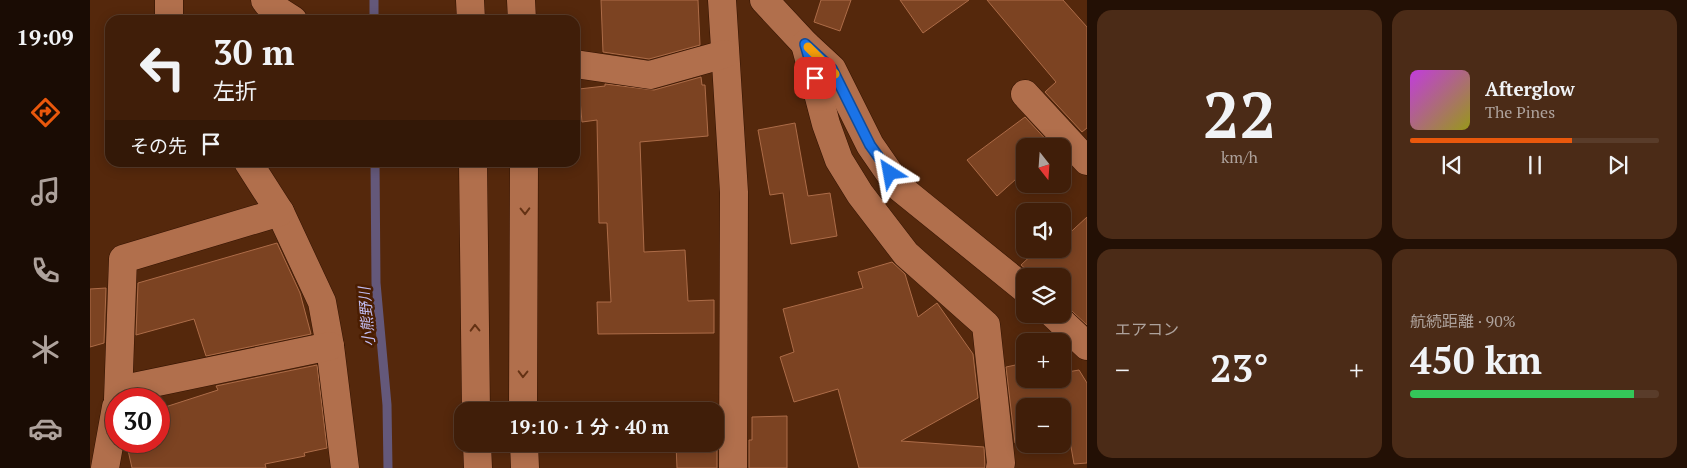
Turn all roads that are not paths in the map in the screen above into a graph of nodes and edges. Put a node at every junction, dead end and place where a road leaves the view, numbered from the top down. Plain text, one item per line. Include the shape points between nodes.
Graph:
1 (169, 0) edge
2 (265, 0) edge
3 (470, 0) edge
4 (522, 0) edge
5 (722, 0) edge
6 (764, 0) edge
7 (169, 15) edge
8 (285, 15) edge
9 (471, 15) edge
10 (522, 15) edge
11 (805, 44) junction
12 (726, 54) junction
13 (580, 65) edge
14 (1025, 94) dead end
15 (1087, 162) edge
16 (251, 167) edge
17 (473, 167) edge
18 (524, 167) edge
19 (280, 212) junction
20 (1016, 282) edge
21 (1063, 323) edge
22 (330, 346) junction
23 (1087, 346) edge
24 (118, 388) edge
25 (162, 388) edge
26 (476, 402) edge
27 (523, 402) edge
28 (477, 452) edge
29 (524, 452) edge
30 (108, 453) edge
31 (340, 467) edge
32 (105, 468) edge
33 (478, 468) edge
34 (525, 468) edge
35 (733, 468) edge
36 (1000, 468) edge

1 - 7 street
2 - 8 street
3 - 9 street
4 - 10 street
5 - 12 street
6 - 11 street
11 - 20 street via 832,69 870,145 899,187
11 - 36 street via 838,160 906,254 986,325
12 - 13 street via 650,75
12 - 35 street via 734,192
14 - 15 street
16 - 19 street
26 -> 17 street
18 -> 27 street
19 - 22 street via 322,302
19 - 24 street via 123,259
21 - 23 street
22 - 25 street
22 - 31 street
28 - 33 street
29 - 34 street
30 - 32 street

